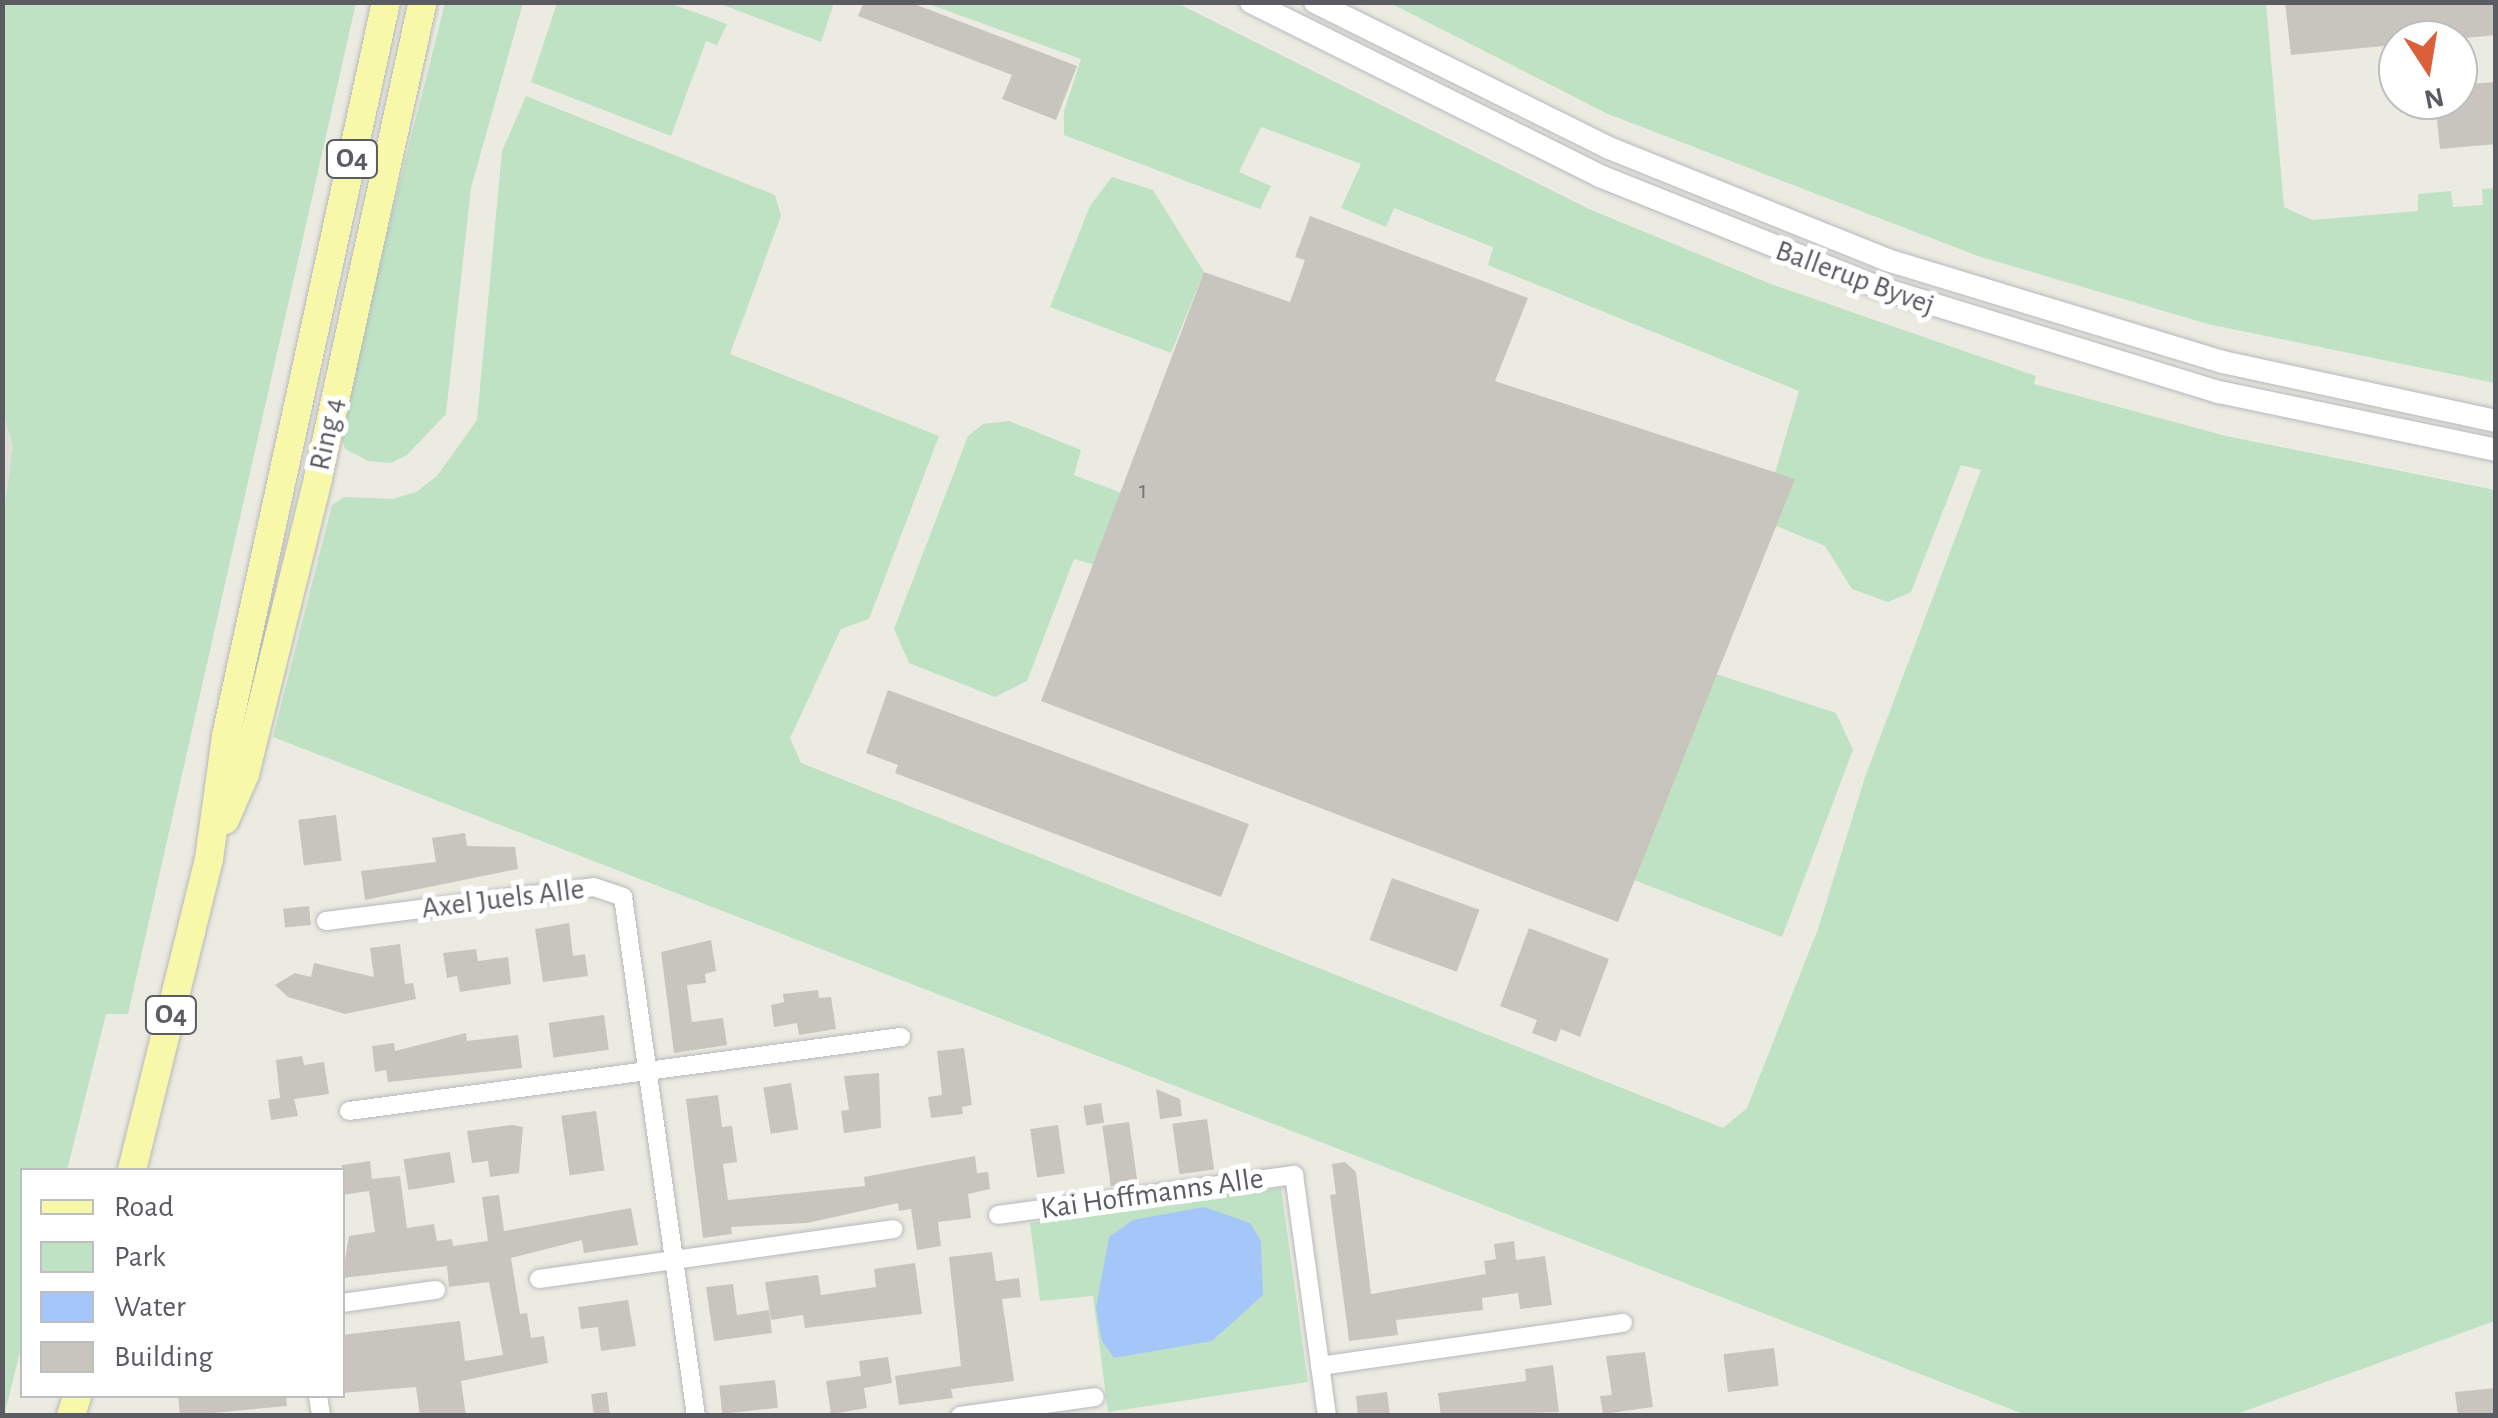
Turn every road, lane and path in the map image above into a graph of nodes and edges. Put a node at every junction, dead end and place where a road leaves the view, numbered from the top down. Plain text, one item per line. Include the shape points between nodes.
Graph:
1 (386, 2) edge
2 (423, 2) edge
3 (1252, 2) edge
4 (1316, 2) edge
5 (2496, 421) edge
6 (2496, 450) edge
7 (209, 859) junction
8 (326, 921) dead end
9 (900, 1037) dead end
10 (649, 1071) junction
11 (349, 1112) dead end
12 (132, 1168) edge
13 (998, 1215) dead end
14 (893, 1229) dead end
15 (674, 1260) junction
16 (538, 1278) dead end
17 (436, 1290) dead end
18 (345, 1303) edge
19 (1623, 1322) dead end
20 (1320, 1366) junction
21 (1095, 1398) dead end
22 (696, 1416) edge
23 (960, 1416) edge
24 (1327, 1416) edge

1 - 7 main road, Ring 4 / O4 via 230,720
2 - 7 main road, Ring 4 / O4 via 255,733
3 - 6 main road, Ballerup Byvej via 1600,176 1877,287 2202,387
4 - 5 main road, Ballerup Byvej via 1608,148 1887,260 2223,362
7 - 12 main road, Ring 4 / O4
8 - 10 street, Axel Juels Alle via 594,886 623,897
9 - 10 street
10 - 11 street
10 - 15 street, Axel Juels Alle
13 - 20 street, Kai Hoffmanns Alle via 1294,1175
14 - 15 street
15 - 16 street
15 - 22 street, Axel Juels Alle
17 - 18 street
19 - 20 street
20 - 24 street, Kai Hoffmanns Alle
21 - 23 street

